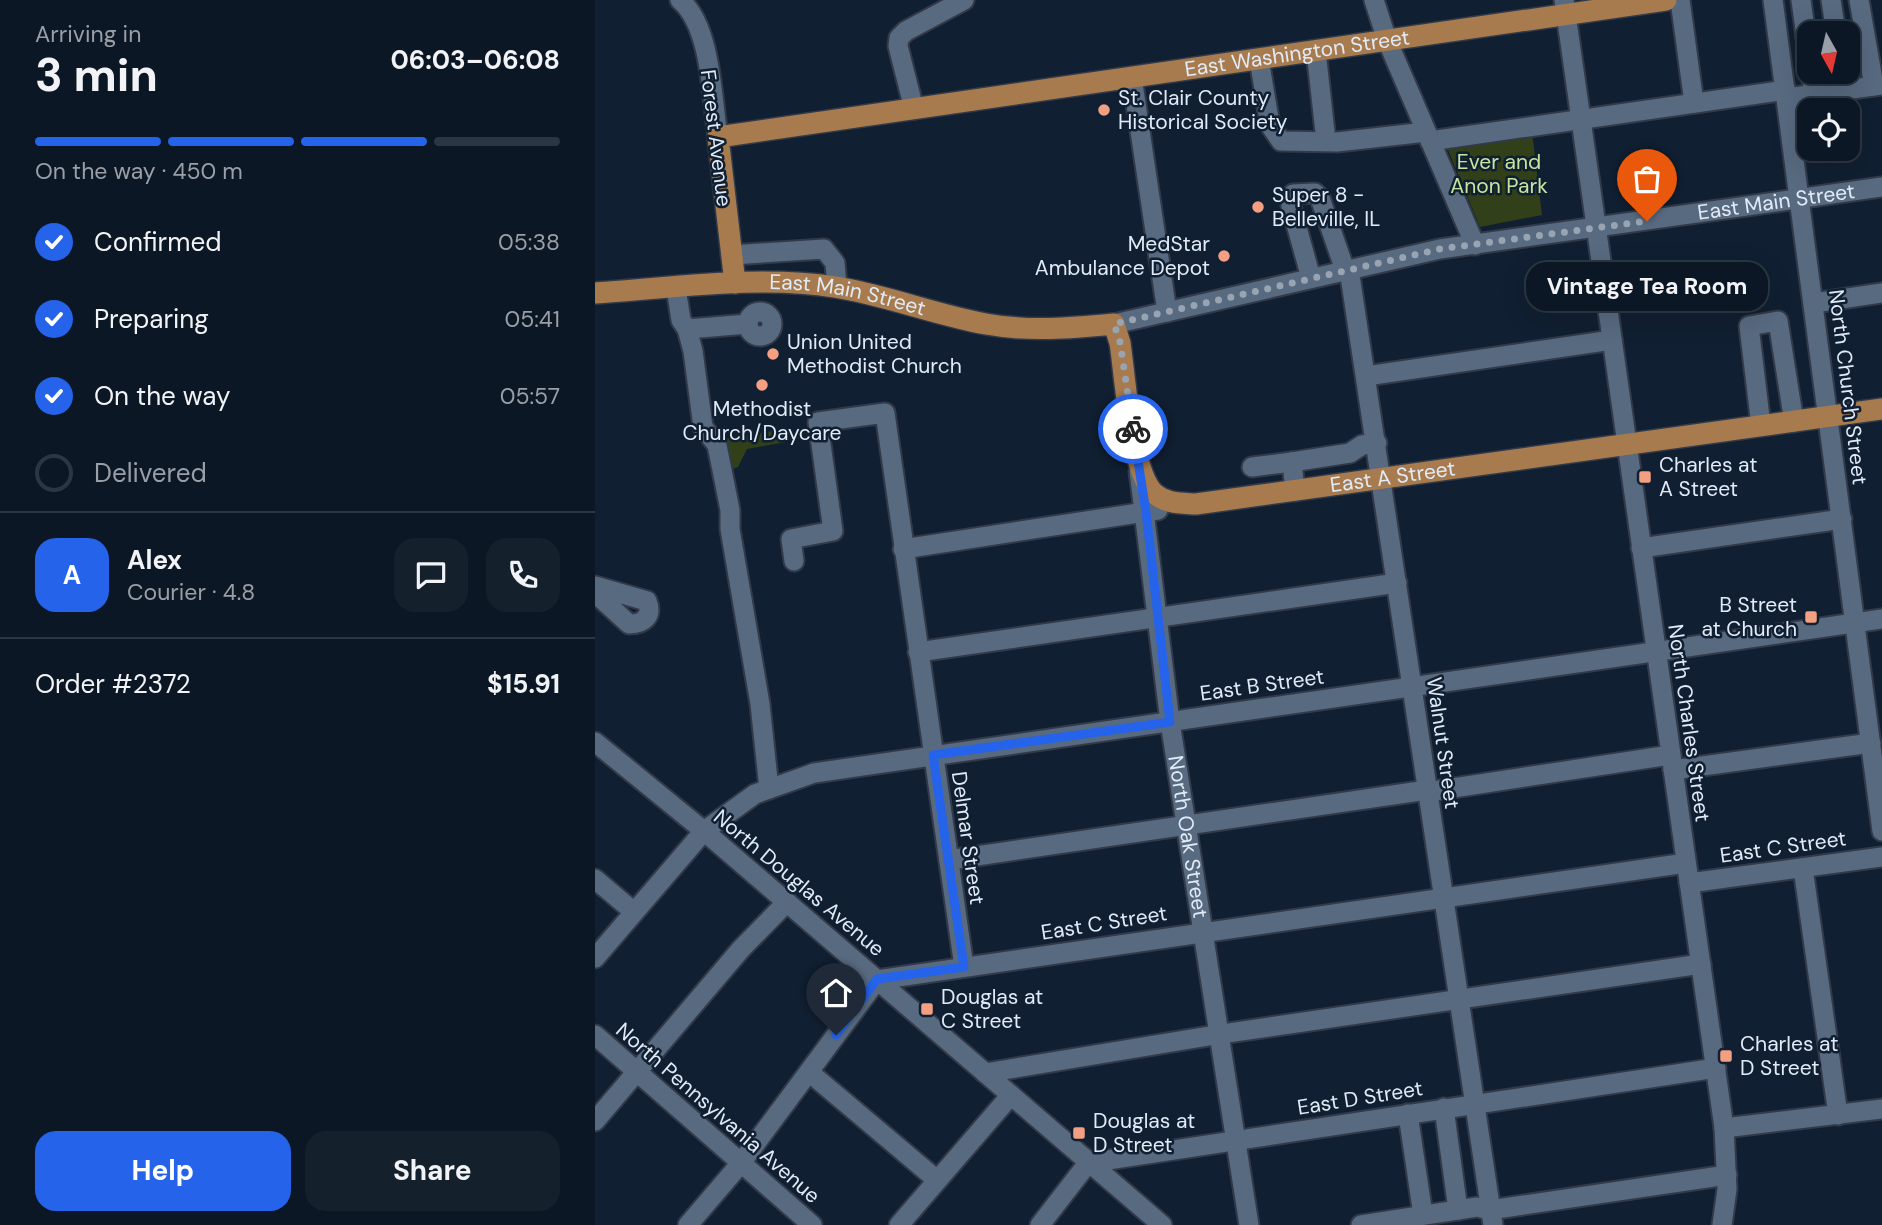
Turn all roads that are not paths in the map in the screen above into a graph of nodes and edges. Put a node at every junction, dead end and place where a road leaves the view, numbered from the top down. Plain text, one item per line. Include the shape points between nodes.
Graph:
1 (964, 0) edge
2 (1374, 0) edge
3 (1666, 0) edge
4 (1680, 0) edge
5 (1773, 0) edge
6 (1801, 0) edge
7 (1831, 0) edge
8 (1859, 0) edge
9 (684, 1) edge
10 (1638, 2) edge
11 (1565, 7) edge
12 (1804, 21) edge
13 (1834, 21) edge
14 (1387, 40) junction
15 (1315, 51) junction
16 (1259, 59) junction
17 (1132, 77) junction
18 (1860, 83) edge
19 (1813, 84) edge
20 (1837, 84) edge
21 (1878, 86) edge
22 (1786, 94) junction
23 (1814, 95) junction
24 (1694, 103) junction
25 (914, 109) junction
26 (1581, 119) junction
27 (718, 137) junction
28 (1428, 137) junction
29 (1327, 141) junction
30 (1882, 187) edge
31 (1801, 198) junction
32 (1596, 228) junction
33 (1475, 245) junction
34 (765, 253) junction
35 (731, 255) junction
36 (1347, 269) junction
37 (1311, 278) junction
38 (735, 283) junction
39 (767, 284) junction
40 (676, 288) junction
41 (837, 288) junction
42 (595, 293) edge
43 (1882, 293) edge
44 (1814, 303) junction
45 (1167, 312) junction
46 (748, 324) dead end
47 (1114, 324) junction
48 (687, 329) junction
49 (1612, 340) junction
50 (1366, 376) junction
51 (1882, 408) edge
52 (1829, 416) junction
53 (1794, 422) junction
54 (1761, 426) junction
55 (1377, 443) junction
56 (1626, 446) junction
57 (1137, 459) junction
58 (1291, 462) junction
59 (1252, 467) dead end
60 (1382, 478) junction
61 (1295, 491) junction
62 (1196, 504) junction
63 (1146, 512) junction
64 (1842, 519) junction
65 (1641, 548) junction
66 (903, 549) junction
67 (794, 561) dead end
68 (1397, 583) junction
69 (595, 586) edge
70 (595, 593) edge
71 (1158, 616) junction
72 (1882, 619) edge
73 (1855, 623) junction
74 (918, 652) junction
75 (1655, 653) junction
76 (1412, 687) junction
77 (1170, 722) junction
78 (595, 742) edge
79 (1871, 743) junction
80 (933, 755) junction
81 (1672, 762) junction
82 (769, 789) junction
83 (1427, 791) junction
84 (1188, 826) junction
85 (703, 831) junction
86 (1882, 831) edge
87 (1882, 857) edge
88 (949, 860) junction
89 (1803, 867) junction
90 (1688, 873) junction
91 (595, 879) edge
92 (1443, 898) junction
93 (787, 902) junction
94 (634, 912) junction
95 (1205, 931) junction
96 (595, 958) edge
97 (1701, 964) junction
98 (964, 967) junction
99 (877, 979) junction
100 (1458, 998) junction
101 (1221, 1034) junction
102 (595, 1035) edge
103 (1716, 1068) junction
104 (637, 1072) junction
105 (809, 1072) junction
106 (985, 1073) junction
107 (1011, 1096) junction
108 (1475, 1104) junction
109 (1444, 1108) junction
110 (1882, 1109) edge
111 (1408, 1114) junction
112 (1838, 1115) junction
113 (595, 1121) edge
114 (1724, 1128) junction
115 (1236, 1140) junction
116 (741, 1163) junction
117 (1088, 1163) junction
118 (1727, 1175) junction
119 (937, 1180) junction
120 (1458, 1210) junction
121 (1423, 1215) junction
122 (1492, 1218) edge
123 (688, 1225) edge
124 (812, 1225) edge
125 (899, 1225) edge
126 (1040, 1225) edge
127 (1162, 1225) edge
128 (1249, 1225) edge
129 (1361, 1225) edge
130 (1722, 1225) edge

1 - 25 street via 899,38
2 - 14 street
3 - 10 main road, East Washington Street
4 - 24 street
5 - 22 street, North Church Street
6 - 12 street
7 - 13 street
8 - 21 street
9 - 27 street, Forest Avenue via 703,41
10 - 11 main road, East Washington Street
11 - 14 main road, East Washington Street
11 - 26 street, North Charles Street
14 - 15 main road, East Washington Street
14 - 28 street
15 - 16 main road, East Washington Street
15 - 29 street
16 - 17 main road, East Washington Street
16 - 29 street via 1273,134 1281,141
17 - 25 main road, East Washington Street
17 - 45 street
18 - 21 street
19 - 23 street
20 - 23 street
22 - 23 street
22 - 24 street
22 - 31 street, North Church Street
24 - 26 street
25 - 27 main road, East Washington Street
26 - 28 street
26 - 32 street, North Charles Street
27 - 35 main road, Forest Avenue
28 - 29 street
28 - 33 street
30 - 31 street, East Main Street
31 - 32 street, East Main Street
31 - 44 street, North Church Street
32 - 33 street, East Main Street
32 - 49 street, North Charles Street
33 - 36 street, East Main Street
34 - 35 street
34 - 39 street
34 - 41 street via 824,249 835,263
35 - 38 main road, Forest Avenue
36 - 37 street, East Main Street
36 - 37 street, Walnut Street via 1319,198 1315,193 1293,194 1291,206
36 - 50 street, Walnut Street
37 - 45 street, East Main Street
38 - 39 main road, East Main Street
38 - 40 main road, East Main Street
39 - 41 main road, East Main Street
40 - 42 main road, East Main Street
40 - 48 street
41 - 47 main road, East Main Street via 988,325 1054,330
43 - 44 street
44 - 52 street, North Church Street
45 - 47 street, East Main Street
46 - 48 street
47 - 57 main road, North Oak Street
48 - 82 street via 703,426 717,445 760,704
49 - 50 street
49 - 56 street, North Charles Street
50 - 55 street, Walnut Street
51 - 52 main road, East A Street
52 - 53 main road, East A Street
52 - 64 street, North Church Street
53 - 54 main road, East A Street
53 - 54 street via 1778,321 1749,326
54 - 56 main road, East A Street
55 - 58 street via 1350,453
55 - 60 street, Walnut Street
56 - 60 main road, East A Street
56 - 65 street, North Charles Street
57 - 62 main road via 1157,496 1172,503
57 - 63 street, North Oak Street
58 - 59 street
58 - 61 street
60 - 61 main road, East A Street
60 - 68 street, Walnut Street
61 - 62 main road, East A Street
62 - 63 street, East A Street
63 - 66 street, East A Street
63 - 71 street, North Oak Street
64 - 65 street
64 - 73 street, North Church Street
65 - 75 street, North Charles Street
66 - 67 street, Delmar Street via 884,413 818,422 833,531 791,540
66 - 74 street, Delmar Street
68 - 71 street
68 - 76 street, Walnut Street
69 - 70 street via 647,601 648,617 629,624
71 - 74 street
71 - 77 street, North Oak Street
72 - 73 street, East B Street
73 - 75 street, East B Street
73 - 79 street, North Church Street
74 - 80 street, Delmar Street
75 - 76 street, East B Street
75 - 81 street, North Charles Street
76 - 77 street, East B Street
76 - 83 street, Walnut Street
77 - 80 street, East B Street
77 - 84 street, North Oak Street
78 - 85 street, North Douglas Avenue
79 - 81 street
79 - 86 street, North Church Street
80 - 82 street, East B Street via 814,773
80 - 88 street, Delmar Street
81 - 83 street
81 - 90 street, North Charles Street
82 - 85 street, East B Street
83 - 84 street
83 - 92 street, Walnut Street
84 - 88 street
84 - 95 street, North Oak Street
85 - 93 street, North Douglas Avenue
85 - 94 street, East B Street
87 - 89 street, East C Street
88 - 98 street, Delmar Street
89 - 90 street, East C Street
89 - 112 street
90 - 92 street, East C Street
90 - 97 street, North Charles Street
91 - 94 street
92 - 95 street, East C Street
92 - 100 street, Walnut Street
93 - 99 street, North Douglas Avenue
93 - 104 street
94 - 96 street, East B Street
95 - 98 street, East C Street
95 - 101 street, North Oak Street
97 - 100 street
97 - 103 street, North Charles Street
98 - 99 street, East C Street
99 - 105 street
99 - 106 street, North Douglas Avenue
100 - 101 street
100 - 108 street, Walnut Street
101 - 106 street
101 - 115 street, North Oak Street
102 - 104 street, North Pennsylvania Avenue
103 - 108 street, East D Street
103 - 114 street, North Charles Street
104 - 113 street
104 - 116 street, North Pennsylvania Avenue
105 - 116 street
105 - 119 street
106 - 107 street, North Douglas Avenue
107 - 117 street, North Douglas Avenue
107 - 119 street
108 - 109 street, East D Street
108 - 122 street, Walnut Street
109 - 111 street, East D Street
109 - 120 street
110 - 112 street
111 - 115 street, East D Street
111 - 121 street
112 - 114 street
114 - 118 street, North Charles Street
115 - 117 street, East D Street
115 - 128 street, North Oak Street
116 - 123 street
116 - 124 street, North Pennsylvania Avenue
117 - 126 street
117 - 127 street, North Douglas Avenue
118 - 122 street
118 - 130 street, North Charles Street
119 - 125 street
120 - 121 street
120 - 122 street via 1477,1207
121 - 129 street

